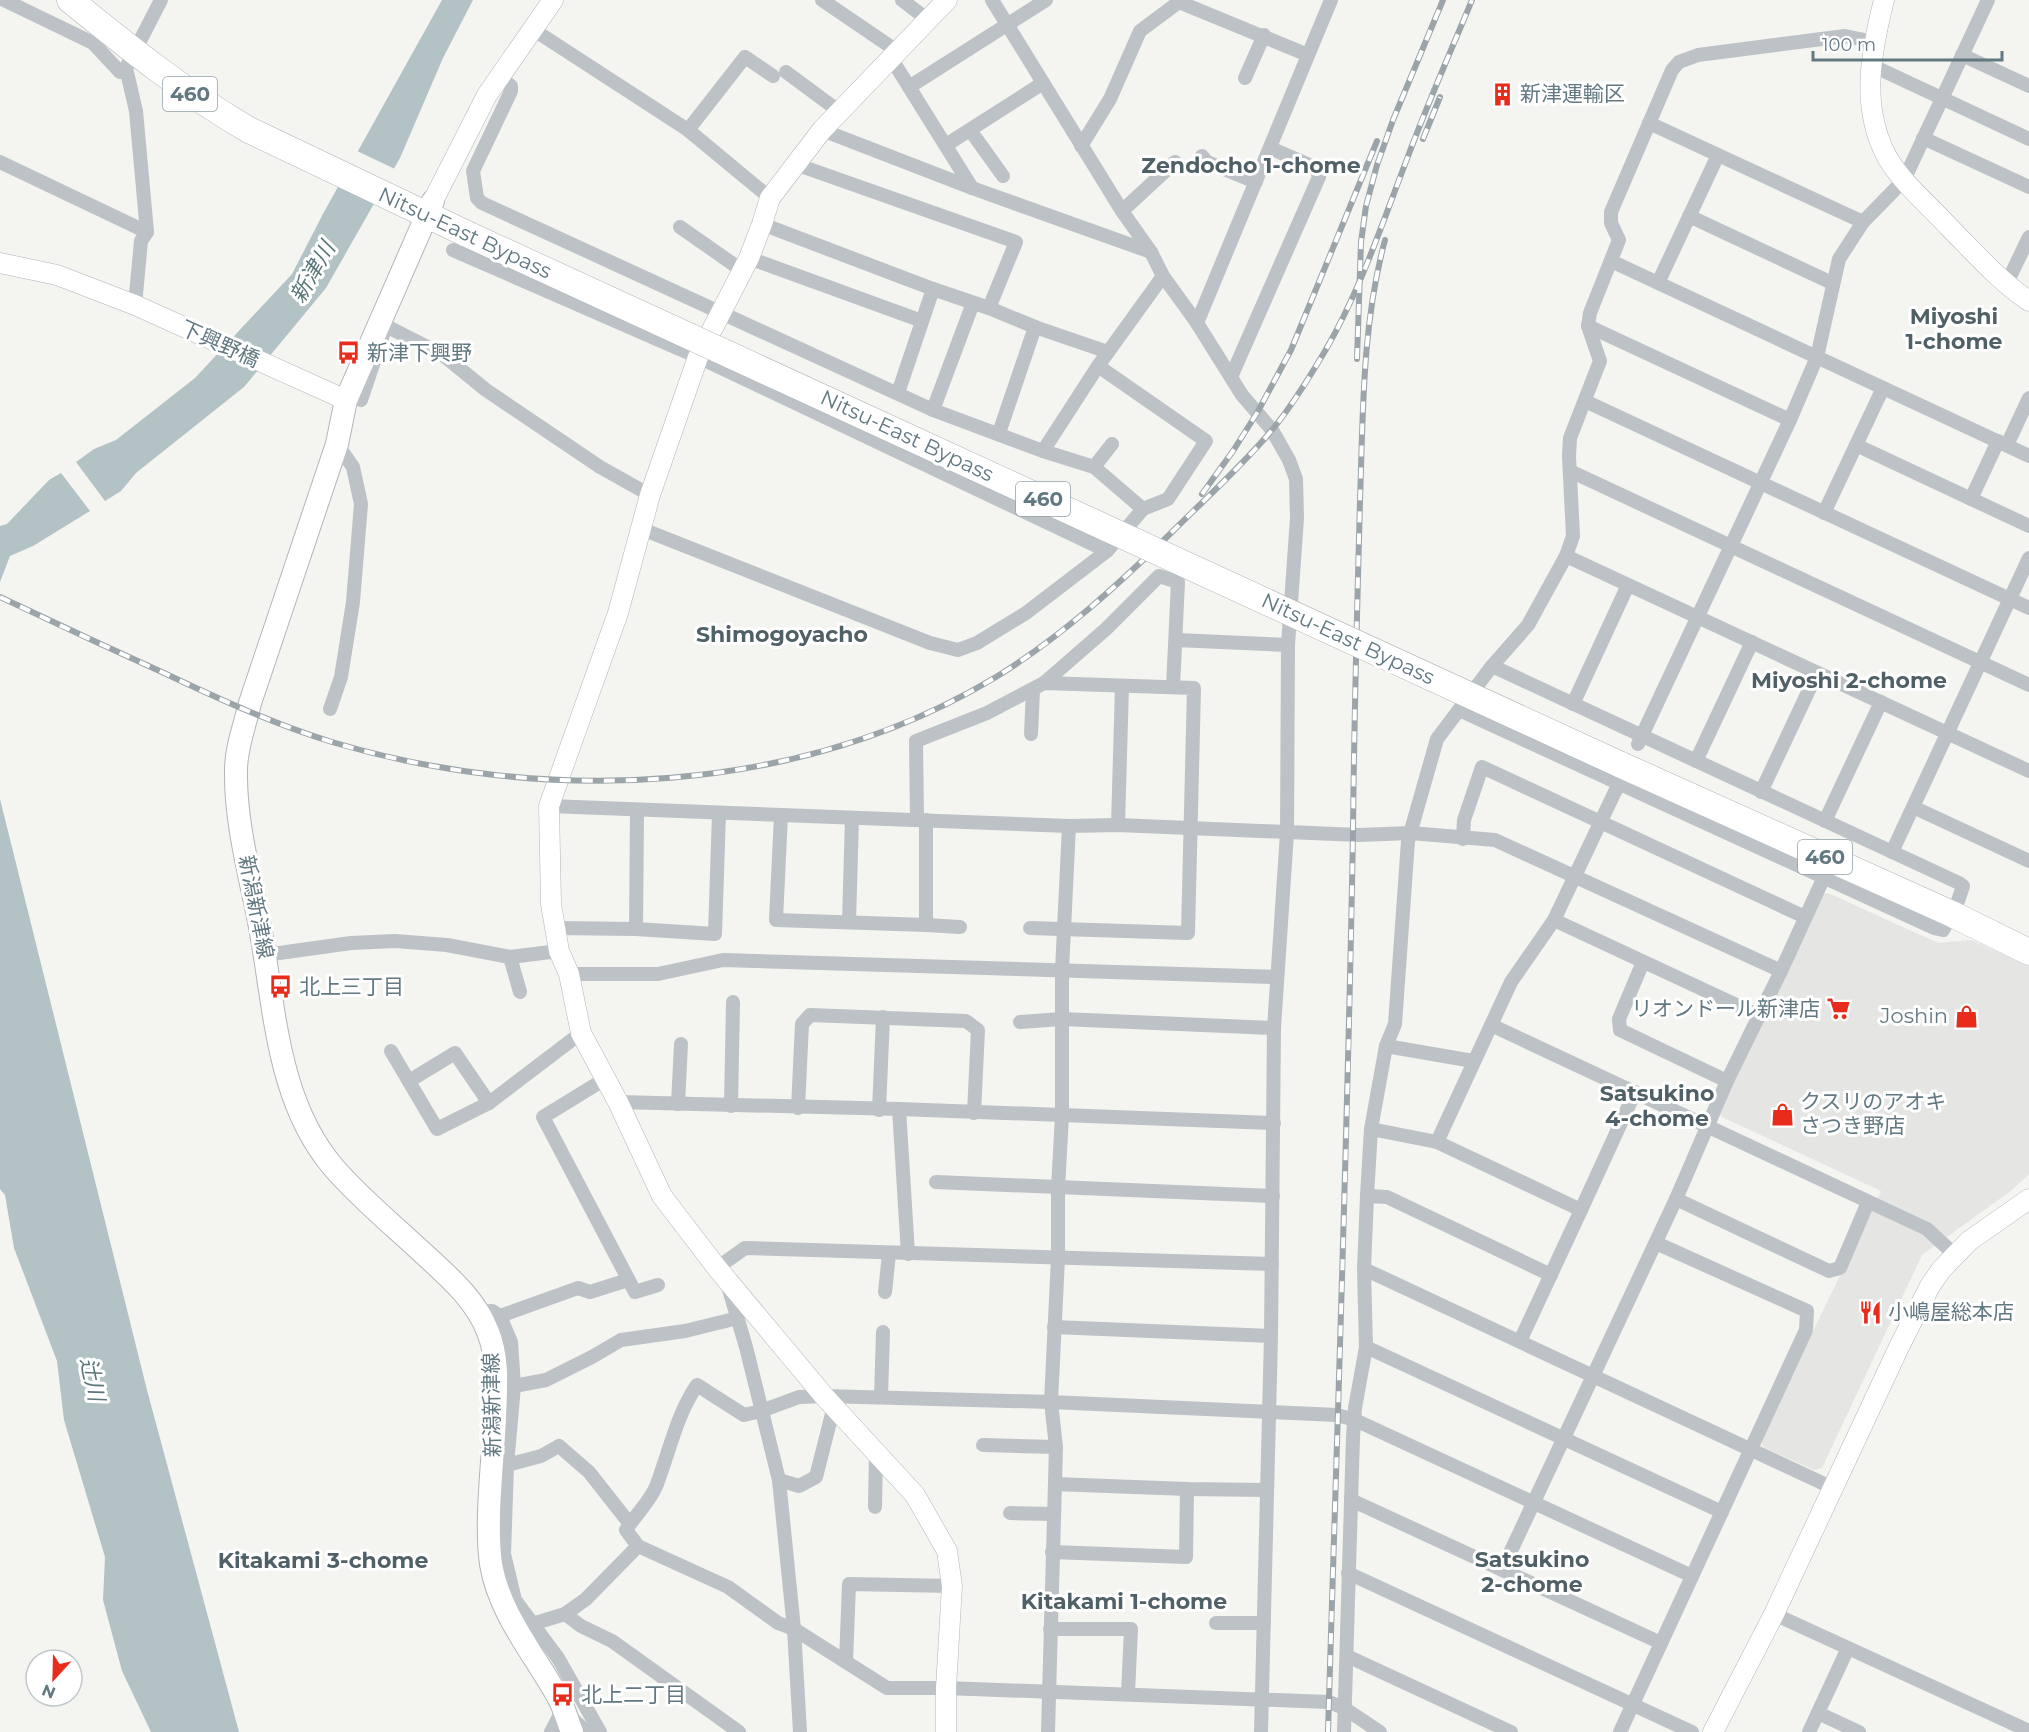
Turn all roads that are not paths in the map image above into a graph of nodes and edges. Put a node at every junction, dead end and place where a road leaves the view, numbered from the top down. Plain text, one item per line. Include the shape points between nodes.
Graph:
1 (4, 0) edge
2 (70, 0) edge
3 (97, 0) edge
4 (160, 0) edge
5 (553, 0) edge
6 (822, 0) edge
7 (902, 0) edge
8 (947, 0) edge
9 (992, 0) edge
10 (1046, 0) edge
11 (1331, 0) edge
12 (1884, 0) edge
13 (1988, 0) edge
14 (928, 20) junction
15 (1007, 24) junction
16 (534, 30) junction
17 (1264, 35) junction
18 (1874, 42) junction
19 (134, 52) junction
20 (894, 54) junction
21 (1308, 55) junction
22 (1962, 55) junction
23 (1871, 65) junction
24 (498, 76) junction
25 (1245, 78) dead end
26 (1043, 83) junction
27 (2028, 84) edge
28 (909, 87) junction
29 (1942, 98) junction
30 (840, 112) junction
31 (1649, 123) junction
32 (688, 130) junction
33 (822, 130) junction
34 (970, 130) junction
35 (1923, 138) junction
36 (2029, 139) edge
37 (946, 145) junction
38 (1081, 146) junction
39 (1270, 148) junction
40 (1718, 155) junction
41 (1202, 156) dead end
42 (0, 162) edge
43 (1175, 162) dead end
44 (795, 164) junction
45 (1003, 176) dead end
46 (1904, 180) junction
47 (1256, 182) junction
48 (2029, 187) edge
49 (972, 188) junction
50 (770, 198) junction
51 (419, 203) junction
52 (1122, 211) junction
53 (1689, 216) junction
54 (1863, 222) junction
55 (762, 224) junction
56 (680, 227) dead end
57 (147, 232) junction
58 (465, 234) junction
59 (2029, 237) edge
60 (1150, 252) junction
61 (1611, 261) junction
62 (0, 263) edge
63 (746, 265) junction
64 (1162, 276) junction
65 (1658, 283) junction
66 (1832, 283) junction
67 (2007, 285) junction
68 (933, 289) junction
69 (2029, 301) edge
70 (973, 303) junction
71 (135, 305) junction
72 (989, 308) junction
73 (720, 312) junction
74 (922, 321) junction
75 (1197, 323) junction
76 (1588, 326) junction
77 (1035, 327) junction
78 (1108, 352) junction
79 (698, 357) junction
80 (1817, 357) junction
81 (1098, 366) junction
82 (1231, 377) junction
83 (1883, 387) junction
84 (898, 393) junction
85 (347, 397) junction
86 (2029, 398) edge
87 (1585, 401) junction
88 (933, 410) junction
89 (1790, 420) junction
90 (999, 433) junction
91 (2002, 443) junction
92 (337, 444) junction
93 (1112, 444) dead end
94 (1856, 445) junction
95 (1043, 451) junction
96 (2029, 456) edge
97 (1094, 467) junction
98 (1570, 471) junction
99 (1759, 482) junction
100 (650, 495) junction
101 (1971, 499) junction
102 (1143, 509) junction
103 (1824, 513) junction
104 (2029, 526) edge
105 (642, 529) junction
106 (1730, 546) junction
107 (1107, 551) junction
108 (1566, 556) junction
109 (2029, 558) edge
110 (1628, 585) junction
111 (2010, 599) junction
112 (2029, 608) edge
113 (1697, 616) junction
114 (1176, 640) junction
115 (1752, 642) junction
116 (1288, 645) junction
117 (1980, 663) junction
118 (1492, 666) junction
119 (1817, 673) junction
120 (2029, 685) edge
121 (1038, 686) junction
122 (1122, 686) junction
123 (1173, 687) junction
124 (1881, 702) junction
125 (1572, 704) junction
126 (330, 709) dead end
127 (1459, 710) junction
128 (1947, 733) junction
129 (1031, 735) dead end
130 (1627, 760) junction
131 (1696, 762) junction
132 (2029, 771) edge
133 (1761, 792) junction
134 (549, 807) junction
135 (1913, 807) junction
136 (637, 810) junction
137 (719, 813) junction
138 (781, 815) junction
139 (852, 818) junction
140 (922, 820) junction
141 (1825, 821) junction
142 (1600, 822) junction
143 (1118, 825) junction
144 (1068, 826) junction
145 (1191, 829) junction
146 (1287, 833) junction
147 (1410, 833) junction
148 (1463, 839) junction
149 (1892, 852) junction
150 (2029, 861) edge
151 (1574, 877) junction
152 (1824, 877) junction
153 (1955, 908) junction
154 (1805, 917) junction
155 (1554, 920) junction
156 (849, 922) junction
157 (926, 926) junction
158 (960, 927) dead end
159 (555, 928) junction
160 (1030, 928) dead end
161 (636, 929) junction
162 (1065, 930) junction
163 (2029, 933) edge
164 (559, 951) junction
165 (2029, 952) edge
166 (265, 955) junction
167 (510, 957) junction
168 (1643, 962) junction
169 (1062, 970) junction
170 (1781, 971) junction
171 (568, 974) junction
172 (1276, 977) junction
173 (520, 992) dead end
174 (733, 1002) dead end
175 (1758, 1015) junction
176 (883, 1017) junction
177 (1062, 1019) junction
178 (1020, 1022) dead end
179 (1491, 1026) junction
180 (1274, 1028) junction
181 (581, 1032) junction
182 (681, 1044) dead end
183 (1386, 1046) junction
184 (392, 1051) dead end
185 (1473, 1061) junction
186 (606, 1079) junction
187 (409, 1081) junction
188 (1727, 1081) junction
189 (1635, 1092) junction
190 (618, 1102) junction
191 (489, 1103) junction
192 (678, 1104) junction
193 (731, 1106) junction
194 (798, 1108) junction
195 (899, 1109) junction
196 (879, 1110) junction
197 (974, 1113) junction
198 (1062, 1116) junction
199 (1274, 1123) junction
200 (1707, 1125) junction
201 (1371, 1130) junction
202 (1437, 1142) junction
203 (936, 1182) dead end
204 (1058, 1188) junction
205 (1273, 1196) junction
206 (1367, 1196) junction
207 (1676, 1199) junction
208 (2029, 1199) edge
209 (1868, 1202) junction
210 (1581, 1210) junction
211 (1656, 1243) junction
212 (889, 1254) junction
213 (908, 1254) junction
214 (1955, 1255) junction
215 (1058, 1258) junction
216 (1272, 1264) junction
217 (1364, 1269) junction
218 (721, 1272) junction
219 (1551, 1275) junction
220 (628, 1280) junction
221 (658, 1285) dead end
222 (885, 1292) dead end
223 (490, 1314) junction
224 (738, 1318) junction
225 (1054, 1327) junction
226 (883, 1332) dead end
227 (1271, 1336) junction
228 (1520, 1341) junction
229 (1366, 1347) junction
230 (1593, 1375) junction
231 (514, 1386) junction
232 (881, 1397) junction
233 (829, 1401) junction
234 (1051, 1402) junction
235 (761, 1411) junction
236 (1269, 1412) junction
237 (1354, 1420) junction
238 (1563, 1438) junction
239 (982, 1445) dead end
240 (1056, 1447) junction
241 (1751, 1448) junction
242 (876, 1452) junction
243 (507, 1465) junction
244 (779, 1480) junction
245 (1055, 1484) junction
246 (1833, 1488) junction
247 (1187, 1490) junction
248 (1266, 1490) junction
249 (1351, 1500) junction
250 (1533, 1502) junction
251 (875, 1507) dead end
252 (1722, 1512) junction
253 (1010, 1513) dead end
254 (1053, 1514) junction
255 (630, 1524) junction
256 (638, 1546) junction
257 (1052, 1552) junction
258 (1502, 1570) junction
259 (1348, 1573) junction
260 (1692, 1576) junction
261 (952, 1586) junction
262 (565, 1614) junction
263 (1774, 1614) junction
264 (1216, 1623) dead end
265 (1263, 1623) junction
266 (532, 1624) junction
267 (794, 1629) junction
268 (1050, 1629) junction
269 (1661, 1643) junction
270 (1848, 1648) junction
271 (1347, 1656) junction
272 (846, 1662) junction
273 (946, 1688) junction
274 (1049, 1692) junction
275 (1128, 1693) junction
276 (1262, 1700) junction
277 (561, 1704) junction
278 (1632, 1704) junction
279 (1344, 1708) junction
280 (1818, 1713) junction
281 (2029, 1731) edge
282 (551, 1732) edge
283 (572, 1732) edge
284 (586, 1732) edge
285 (600, 1732) edge
286 (739, 1732) edge
287 (800, 1732) edge
288 (946, 1732) edge
289 (1048, 1732) edge
290 (1261, 1732) edge
291 (1344, 1732) edge
292 (1380, 1732) edge
293 (1511, 1732) edge
294 (1620, 1732) edge
295 (1692, 1732) edge
296 (1713, 1732) edge
297 (1809, 1732) edge
298 (1859, 1732) edge

1 - 19 street via 93,43 120,72
2 - 19 highway, 460
3 - 19 highway, 460
4 - 19 street
5 - 16 street
6 - 20 street
7 - 14 street
8 - 14 street
9 - 15 street
10 - 15 street
11 - 21 street
12 - 18 street
13 - 22 street
14 - 20 street
15 - 26 street
15 - 28 street
16 - 24 street
16 - 32 street
17 - 21 street
17 - 25 street
17 - 38 street via 1179,2 1140,31 1110,99
18 - 23 street
18 - 31 street via 1845,36 1698,55 1679,62 1672,70
19 - 51 highway, 460 via 236,105 327,159
19 - 57 street
20 - 28 street
20 - 30 street
21 - 39 street
22 - 27 street
22 - 29 street
23 - 29 street
23 - 46 street via 1874,125 1887,157
24 - 51 street
24 - 73 street via 511,86 511,92 473,171 477,198
26 - 34 street
26 - 38 street
28 - 37 street
29 - 35 street
29 - 36 street
30 - 32 street via 745,57
30 - 33 street
31 - 40 street
31 - 61 street via 1611,212 1611,223 1619,240
32 - 50 street
33 - 44 street
33 - 49 street
34 - 37 street
34 - 45 street
35 - 46 street
35 - 48 street
37 - 49 street
38 - 52 street
39 - 47 street
39 - 82 street via 1316,168 1319,177
40 - 53 street
40 - 54 street
41 - 47 street via 1207,162
42 - 57 street
43 - 52 street
44 - 50 street
44 - 72 street via 1016,242
46 - 54 street
46 - 67 street
47 - 75 street
49 - 60 street
50 - 55 street
51 - 58 highway, Nitsu-East Bypass / 460
51 - 85 main road, 新潟新津線
52 - 60 street
53 - 65 street
53 - 66 street
54 - 66 street via 1839,259
55 - 63 street
55 - 68 street
56 - 63 street
57 - 71 street via 141,241
58 - 79 street
58 - 130 highway, Nitsu-East Bypass / 460, bridge
59 - 67 street
60 - 64 street
61 - 65 street
61 - 76 street
62 - 71 street, 下興野橋 via 57,275
63 - 73 street
63 - 74 street
64 - 75 street
64 - 78 street
65 - 80 street
66 - 80 street
67 - 69 street
68 - 70 street
68 - 74 street
70 - 72 street
70 - 88 street
71 - 85 street, 下興野橋
72 - 77 street
73 - 79 street
73 - 84 street
74 - 84 street
75 - 82 street
76 - 87 street via 1600,361
76 - 89 street
77 - 78 street
77 - 90 street
78 - 81 street
79 - 100 street
79 - 107 street
80 - 83 street
80 - 89 street
81 - 95 street
81 - 102 street via 1206,441 1168,499
82 - 116 street via 1272,430 1296,479
83 - 91 street
83 - 94 street
84 - 88 street
85 - 92 main road, 新潟新津線
85 - 100 street via 361,400 387,326 443,355 486,390 600,467
86 - 91 street
87 - 98 street via 1570,438
87 - 99 street
88 - 90 street
89 - 99 street
90 - 95 street
91 - 96 street
91 - 101 street
92 - 126 street via 353,467 361,504 353,602 341,677
92 - 166 main road, 新潟新津線 via 250,703 236,767 240,826
93 - 97 street
94 - 101 street
94 - 103 street
95 - 97 street
97 - 102 street
98 - 106 street
98 - 108 street via 1573,536
99 - 103 street
99 - 106 street
100 - 105 street
101 - 104 street
102 - 107 street
103 - 111 street
105 - 107 street via 930,643 958,650 1026,613
105 - 134 street via 618,613
106 - 113 street
106 - 117 street
108 - 110 street
108 - 118 street via 1528,625
109 - 111 street
110 - 113 street
110 - 125 street
111 - 112 street
111 - 117 street
113 - 115 street
113 - 130 street
114 - 116 street
114 - 121 street via 1178,582 1159,576 1106,630
114 - 123 street
115 - 119 street
115 - 131 street
116 - 146 street
117 - 120 street
117 - 128 street
118 - 125 street
118 - 127 street
119 - 124 street
119 - 133 street
121 - 122 street
121 - 129 street
121 - 140 street via 987,713 916,741
122 - 123 street
122 - 143 street
123 - 145 street via 1194,688
124 - 128 street
124 - 141 street
125 - 130 street
127 - 130 street
127 - 147 street via 1437,739
128 - 132 street
128 - 135 street
130 - 131 street
130 - 142 street
130 - 152 street
130 - 153 highway, Nitsu-East Bypass / 460
131 - 133 street
133 - 141 street
134 - 136 street
134 - 159 street
135 - 149 street
135 - 150 street
136 - 137 street
136 - 161 street
137 - 138 street
137 - 161 street via 715,934
138 - 139 street
138 - 156 street via 776,920
139 - 140 street
139 - 156 street
140 - 144 street
140 - 157 street
141 - 149 street
142 - 148 street via 1482,766 1464,820
142 - 151 street
142 - 154 street
143 - 144 street
143 - 145 street
144 - 162 street
145 - 146 street
145 - 162 street via 1188,933
146 - 147 street
146 - 172 street
147 - 148 street
147 - 183 street via 1395,1024
148 - 151 street via 1494,840
149 - 153 street via 1963,886
151 - 155 street
151 - 170 street
152 - 153 street via 1934,928 1943,930
152 - 154 street
153 - 163 highway, Nitsu-East Bypass / 460
153 - 165 highway, Nitsu-East Bypass / 460
154 - 170 street
155 - 168 street
155 - 179 street via 1511,982
156 - 157 street
157 - 158 street
159 - 161 street
159 - 164 street
160 - 162 street
162 - 169 street
164 - 167 street
164 - 171 street
166 - 167 street via 395,941 447,945
166 - 223 main road, 新潟新津線 via 289,1083 313,1137 353,1188
167 - 173 street
168 - 175 street
168 - 188 street via 1619,1019 1620,1030
169 - 171 street via 723,960 658,974
169 - 172 street
169 - 177 street
170 - 175 street
171 - 181 street
172 - 180 street
174 - 193 street
175 - 188 street
176 - 194 street via 810,1015 802,1024
176 - 196 street
176 - 197 street via 966,1021 978,1030
177 - 178 street
177 - 180 street
177 - 198 street
179 - 185 street
179 - 189 street
180 - 199 street
181 - 186 street
181 - 191 street
182 - 192 street
183 - 185 street
183 - 201 street
184 - 187 street
185 - 202 street
186 - 190 street
186 - 220 street via 543,1117
187 - 191 street via 437,1129
187 - 191 street via 455,1053
188 - 200 street
189 - 200 street
189 - 210 street
190 - 192 street
190 - 218 street via 662,1197
192 - 193 street
193 - 194 street
194 - 196 street
195 - 196 street
195 - 197 street
195 - 213 street
197 - 198 street
198 - 199 street
198 - 204 street
199 - 205 street
200 - 207 street
200 - 209 street
201 - 202 street
201 - 206 street
202 - 210 street
203 - 204 street
204 - 205 street
204 - 215 street
205 - 216 street
206 - 217 street
206 - 219 street via 1387,1197
207 - 209 street via 1829,1271 1840,1268
207 - 211 street
208 - 214 street
209 - 214 street via 1927,1229
210 - 219 street
211 - 230 street
211 - 241 street via 1807,1311 1806,1330
212 - 213 street
212 - 218 street via 745,1248
212 - 222 street
213 - 215 street
214 - 246 street via 1930,1286 1916,1312
215 - 216 street
215 - 225 street
216 - 227 street
217 - 228 street
217 - 229 street
218 - 224 street
218 - 233 street
219 - 228 street
220 - 221 street via 635,1292
220 - 223 street via 590,1292 578,1288
223 - 231 street via 511,1342
223 - 277 main road, 新潟新津線 via 496,1393 489,1527 491,1564 499,1593 516,1628
224 - 231 street via 621,1340 546,1380
224 - 235 street
225 - 227 street
225 - 234 street
226 - 232 street
227 - 236 street
228 - 230 street
229 - 237 street
229 - 238 street
230 - 238 street
230 - 241 street
231 - 243 street
232 - 233 street
232 - 234 street
233 - 235 street via 799,1397
233 - 242 street
233 - 244 street via 816,1477 799,1486
234 - 236 street
234 - 240 street
235 - 244 street
235 - 255 street via 744,1415 697,1385 685,1403 657,1487
236 - 237 street via 1330,1414
236 - 248 street
237 - 249 street
237 - 250 street
238 - 250 street
238 - 252 street
239 - 240 street
240 - 245 street
241 - 246 street
241 - 252 street
242 - 251 street
242 - 261 street via 915,1495 947,1551
243 - 255 street via 541,1456 560,1446 589,1472
243 - 266 street via 504,1554 515,1600
244 - 267 street
245 - 247 street
245 - 254 street
246 - 263 street
247 - 248 street
247 - 257 street via 1186,1557
248 - 265 street
249 - 258 street
249 - 259 street
250 - 258 street
250 - 260 street
252 - 260 street
253 - 254 street
254 - 257 street
255 - 256 street via 626,1530
256 - 262 street via 586,1599
256 - 267 street via 728,1587 778,1623
257 - 268 street
258 - 269 street
259 - 271 street
259 - 278 street
260 - 269 street
261 - 272 street via 849,1584
261 - 273 street
262 - 266 street
262 - 286 street via 612,1641
263 - 270 street
263 - 296 street
264 - 265 street
265 - 276 street
266 - 277 street
266 - 285 street via 558,1658
267 - 272 street
267 - 287 street
268 - 274 street
268 - 275 street via 1131,1629
269 - 278 street
270 - 280 street
270 - 281 street
271 - 279 street
271 - 293 street
272 - 273 street via 887,1688
273 - 274 street
273 - 288 street
274 - 275 street
274 - 289 street
275 - 276 street
276 - 279 street via 1329,1702
276 - 290 street
277 - 282 street
277 - 283 main road, 新潟新津線
277 - 284 street
278 - 294 street
278 - 295 street
279 - 291 street
279 - 292 street
280 - 297 street
280 - 298 street

